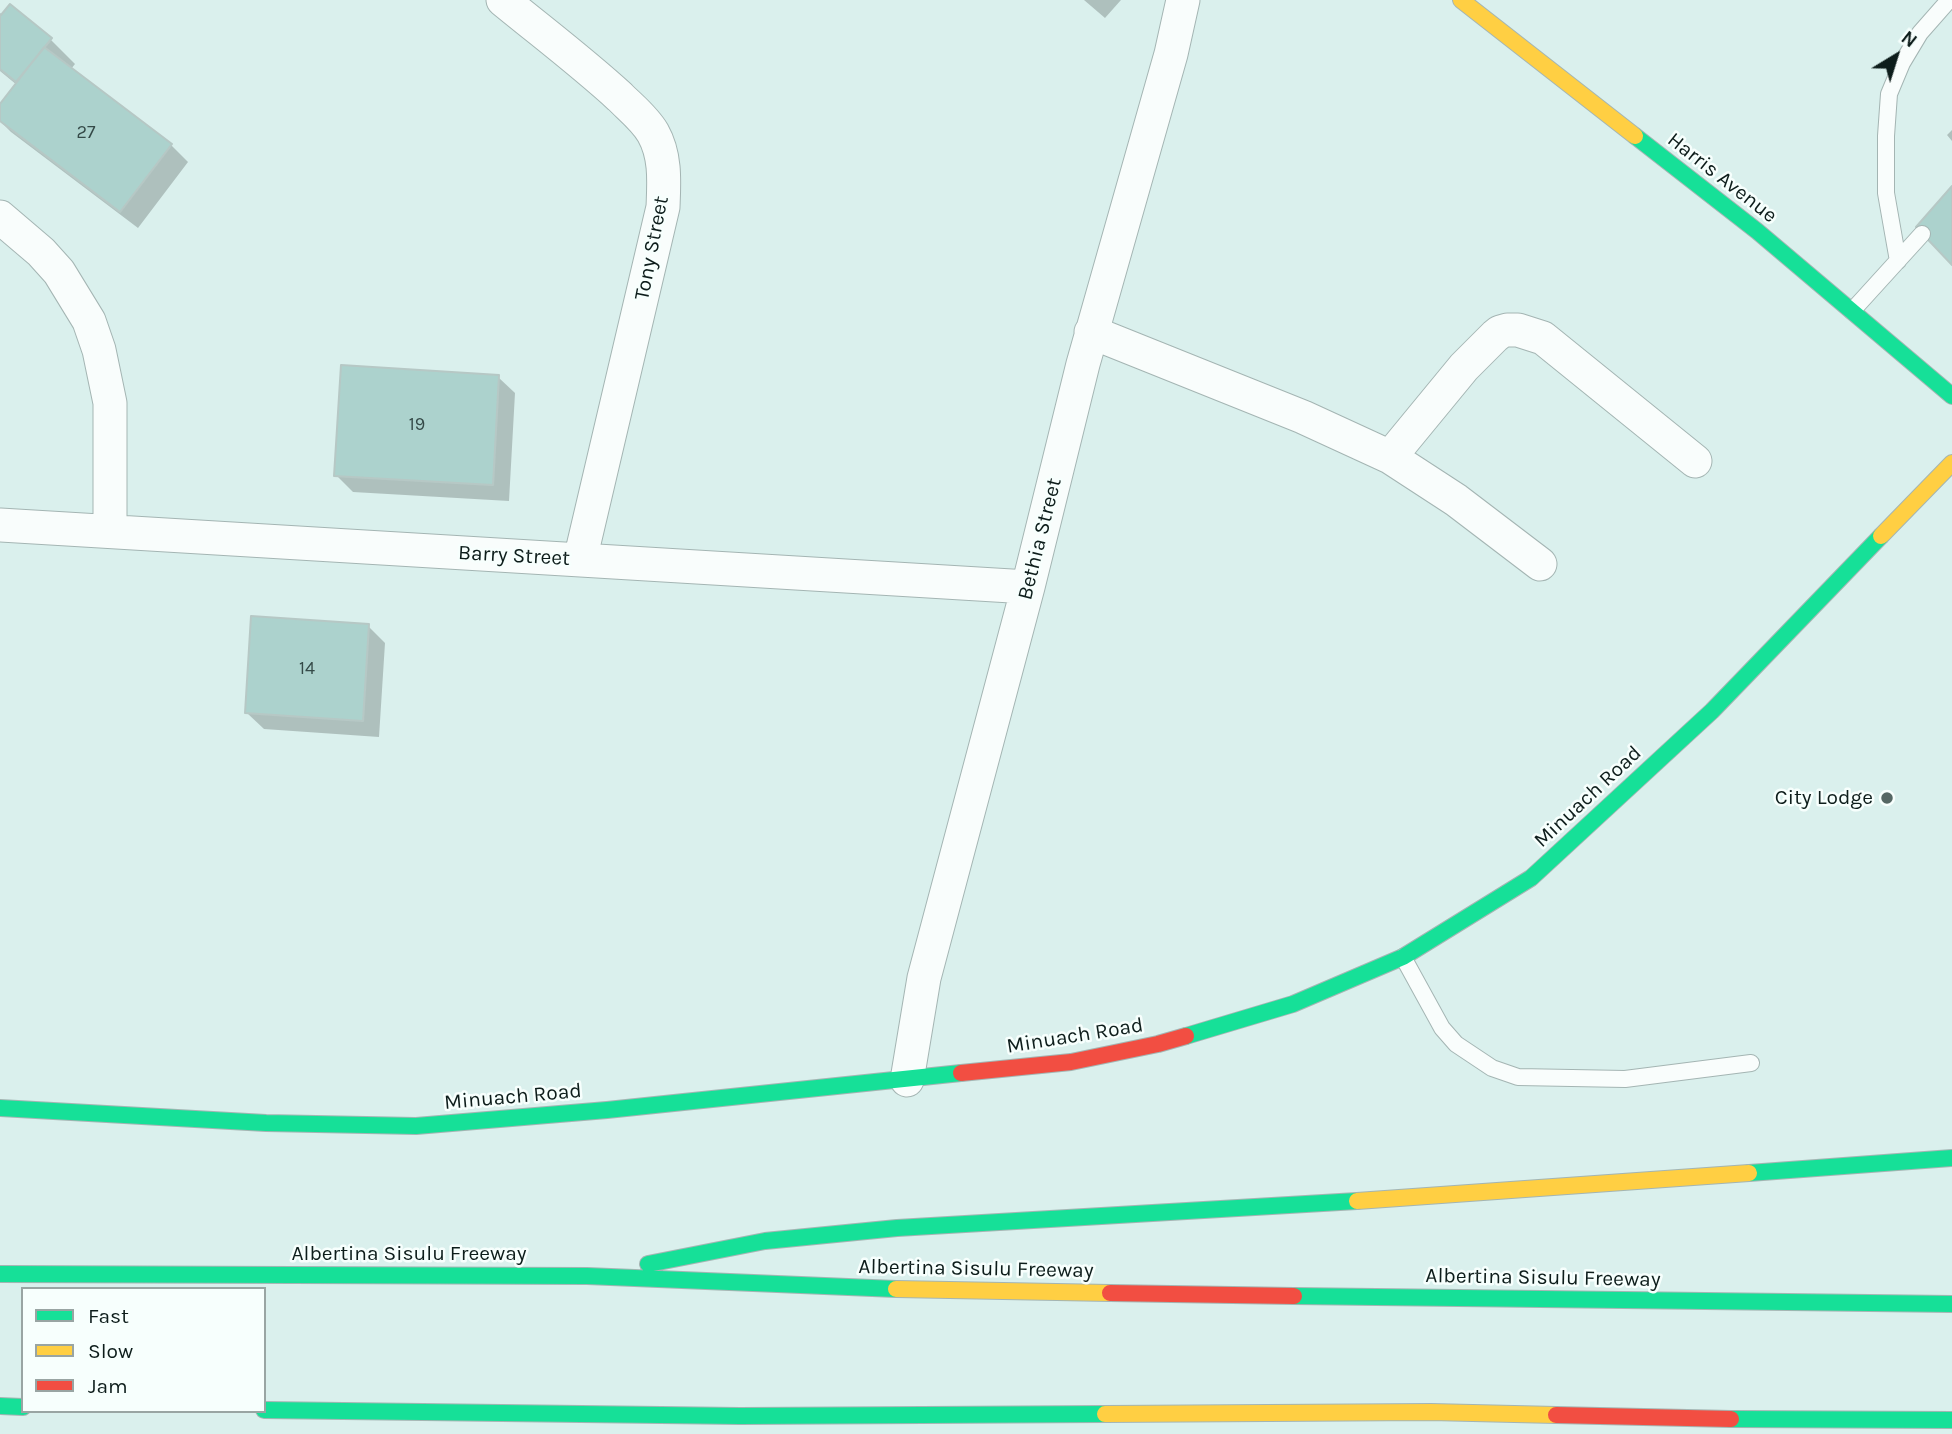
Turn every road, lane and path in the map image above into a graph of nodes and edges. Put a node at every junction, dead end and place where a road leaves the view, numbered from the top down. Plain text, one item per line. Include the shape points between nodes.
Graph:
1 (503, 0) edge
2 (1182, 0) edge
3 (1461, 0) edge
4 (1949, 0) edge
5 (0, 217) edge
6 (1922, 234) dead end
7 (1898, 261) junction
8 (1852, 310) junction
9 (1091, 332) junction
10 (1952, 396) edge
11 (1390, 457) junction
12 (1695, 461) dead end
13 (1952, 463) edge
14 (0, 525) edge
15 (110, 531) junction
16 (580, 560) junction
17 (1540, 564) dead end
18 (1028, 587) junction
19 (1403, 957) junction
20 (1751, 1063) dead end
21 (907, 1080) junction
22 (0, 1108) edge
23 (1952, 1157) edge
24 (0, 1274) edge
25 (587, 1276) junction
26 (1952, 1304) edge
27 (0, 1406) edge
28 (21, 1407) edge
29 (266, 1410) edge
30 (740, 1416) junction
31 (1952, 1420) edge
32 (808, 1431) dead end

1 - 16 street, Tony Street via 639,116 653,132 664,166 663,207
2 - 9 street, Bethia Street via 1171,54
3 - 8 main road, Harris Avenue
4 - 7 lane via 1920,33 1889,94 1886,193
5 - 15 street via 59,272 89,321 110,403
6 - 7 lane
7 - 8 lane
8 - 10 main road, Harris Avenue
9 - 11 street
9 - 18 street, Bethia Street
11 - 12 street via 1464,367 1507,330 1543,338
11 - 17 street
13 - 19 main road, Minuach Road via 1712,711 1531,878
14 - 15 street, Barry Street
15 - 16 street, Barry Street
16 - 18 street, Barry Street
18 - 21 street, Bethia Street via 924,978
19 - 20 lane via 1442,1028 1456,1044 1492,1068 1518,1077 1625,1079
19 - 21 main road, Minuach Road via 1293,1004 1158,1044 1071,1062
21 - 22 main road, Minuach Road via 416,1126
23 - 25 main road via 1416,1197 897,1228 765,1241
24 - 25 main road, Albertina Sisulu Freeway
25 - 26 main road, Albertina Sisulu Freeway via 883,1289
27 - 28 main road
29 - 30 main road
30 - 31 main road via 1431,1412
30 - 32 main road

